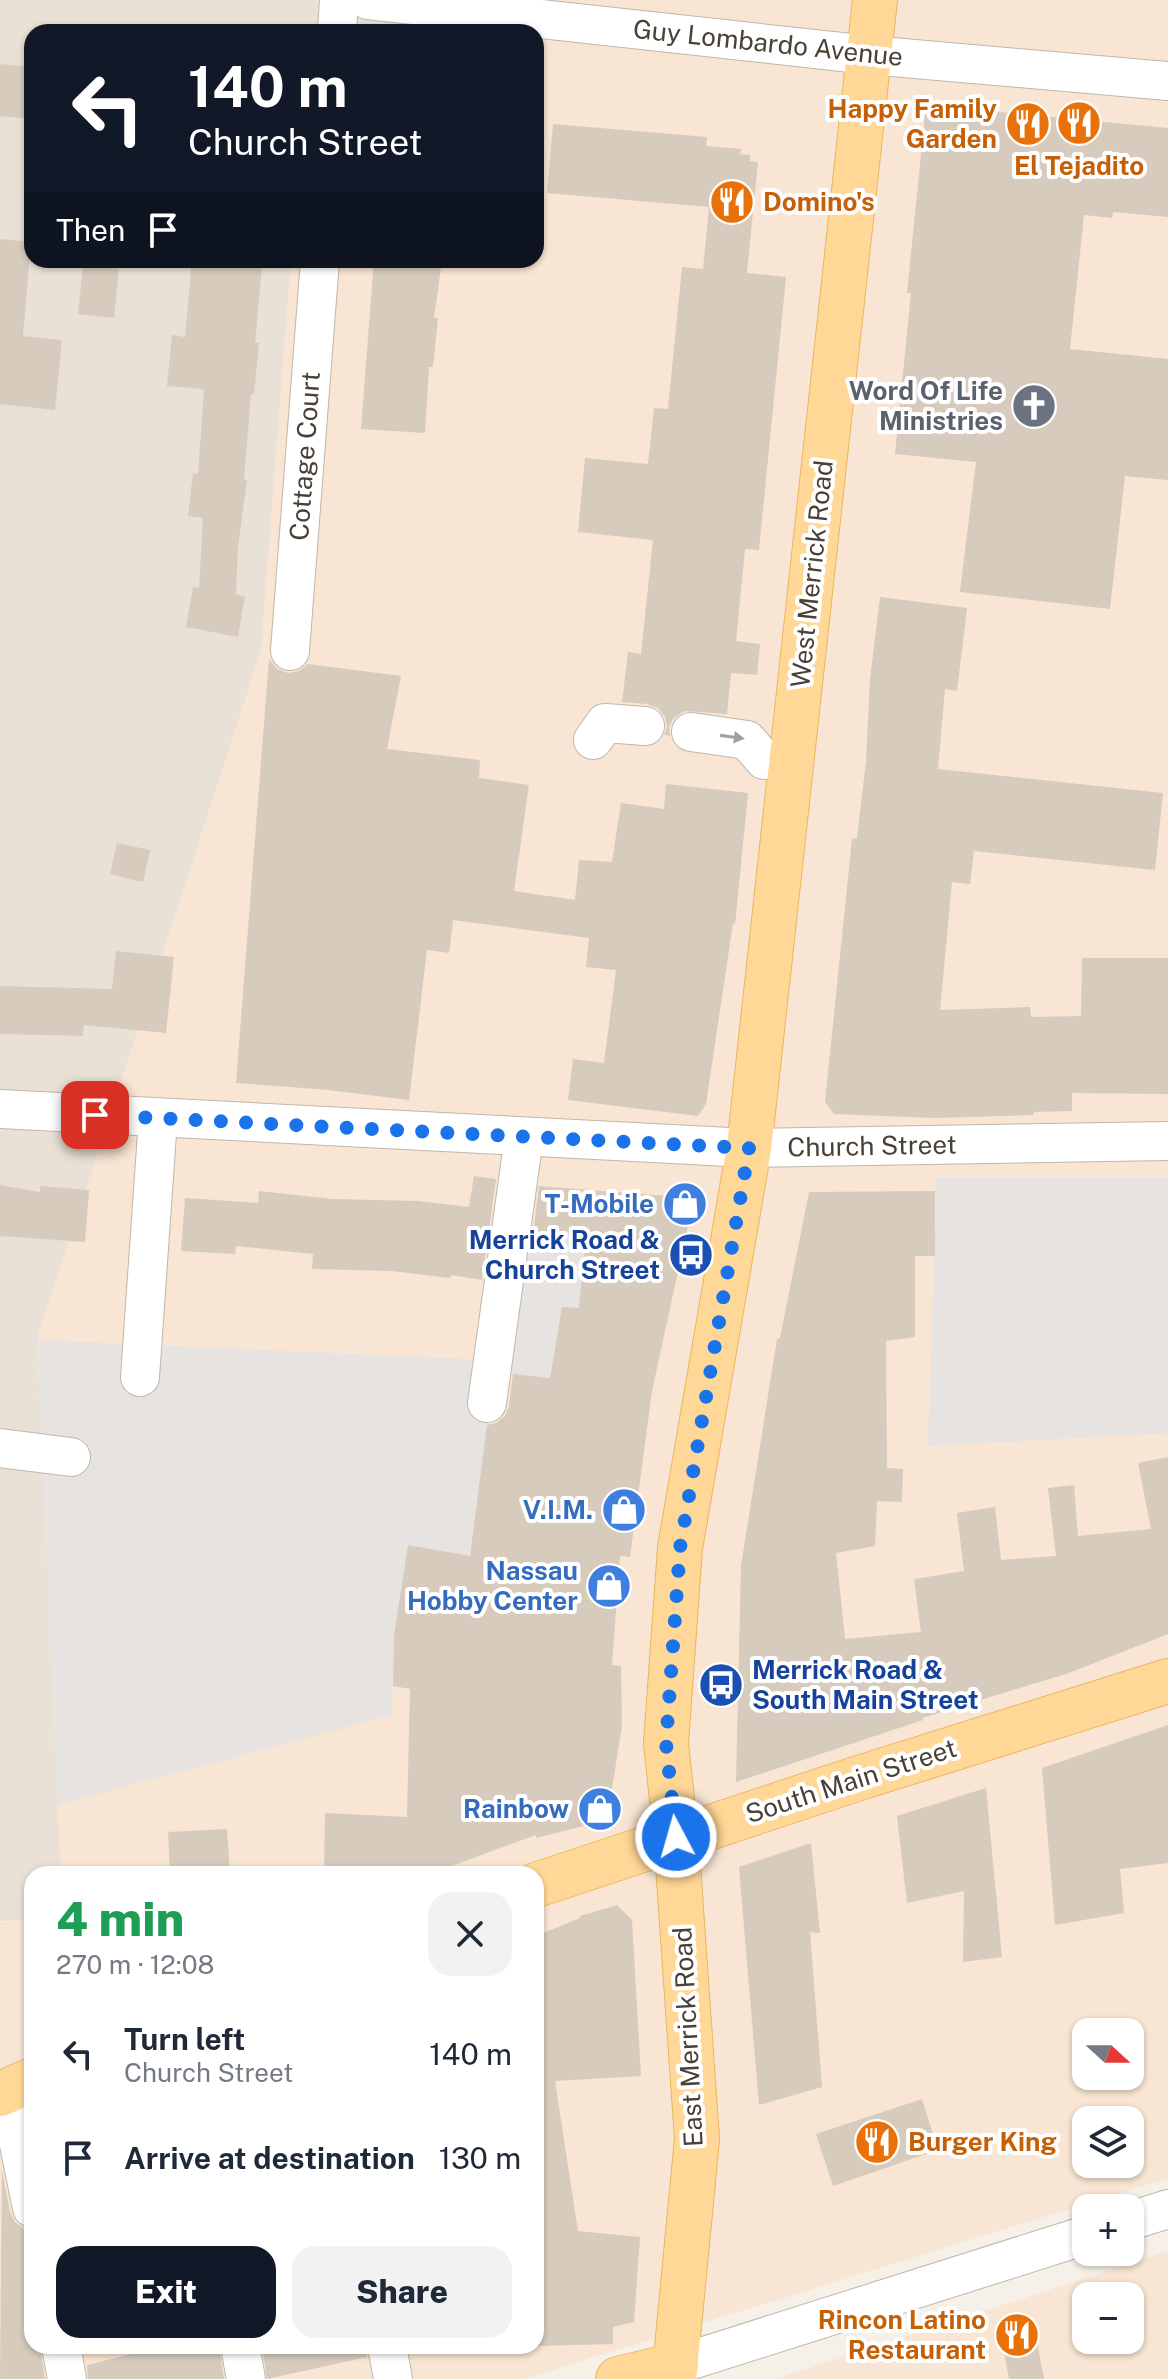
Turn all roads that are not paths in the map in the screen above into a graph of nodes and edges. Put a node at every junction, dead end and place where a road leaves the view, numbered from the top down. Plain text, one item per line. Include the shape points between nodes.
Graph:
1 (339, 0) edge
2 (368, 0) edge
3 (875, 0) edge
4 (557, 10) edge
5 (338, 24) edge
6 (869, 55) junction
7 (1168, 81) edge
8 (319, 268) edge
9 (290, 651) dead end
10 (645, 726) dead end
11 (691, 732) dead end
12 (593, 740) dead end
13 (764, 760) dead end
14 (0, 1109) edge
15 (158, 1119) junction
16 (524, 1137) junction
17 (1168, 1141) edge
18 (749, 1148) junction
19 (140, 1377) dead end
20 (487, 1403) dead end
21 (0, 1448) edge
22 (71, 1457) dead end
23 (1168, 1681) edge
24 (676, 1837) junction
25 (544, 1882) edge
26 (13, 2088) edge
27 (24, 2157) edge
28 (1168, 2209) edge
29 (1144, 2217) edge
30 (1072, 2240) edge
31 (62, 2354) edge
32 (241, 2354) edge
33 (388, 2354) edge
34 (675, 2372) edge
35 (67, 2379) edge
36 (246, 2379) edge
37 (393, 2379) edge
38 (618, 2379) edge

1 - 5 street
2 - 4 street, Guy Lombardo Avenue
3 - 6 main road, West Merrick Road
4 - 6 street, Guy Lombardo Avenue
6 - 7 street, Guy Lombardo Avenue
6 - 18 main road, West Merrick Road
8 - 9 street, Cottage Court
10 - 12 street via 605,723
11 -> 13 street via 747,740
14 - 15 street, Church Street
15 - 16 street, Church Street
15 - 19 street
16 - 18 street, Church Street
16 - 20 street
17 - 18 street, Church Street
18 - 24 main road, West Merrick Road via 680,1548 666,1743
21 - 22 street
23 - 24 main road, South Main Street
24 - 25 main road, South Main Street
24 - 34 main road, East Merrick Road via 697,2139
26 - 27 street
28 - 29 street
30 - 34 street
31 - 35 street
32 - 36 street
33 - 37 street
34 - 38 main road

